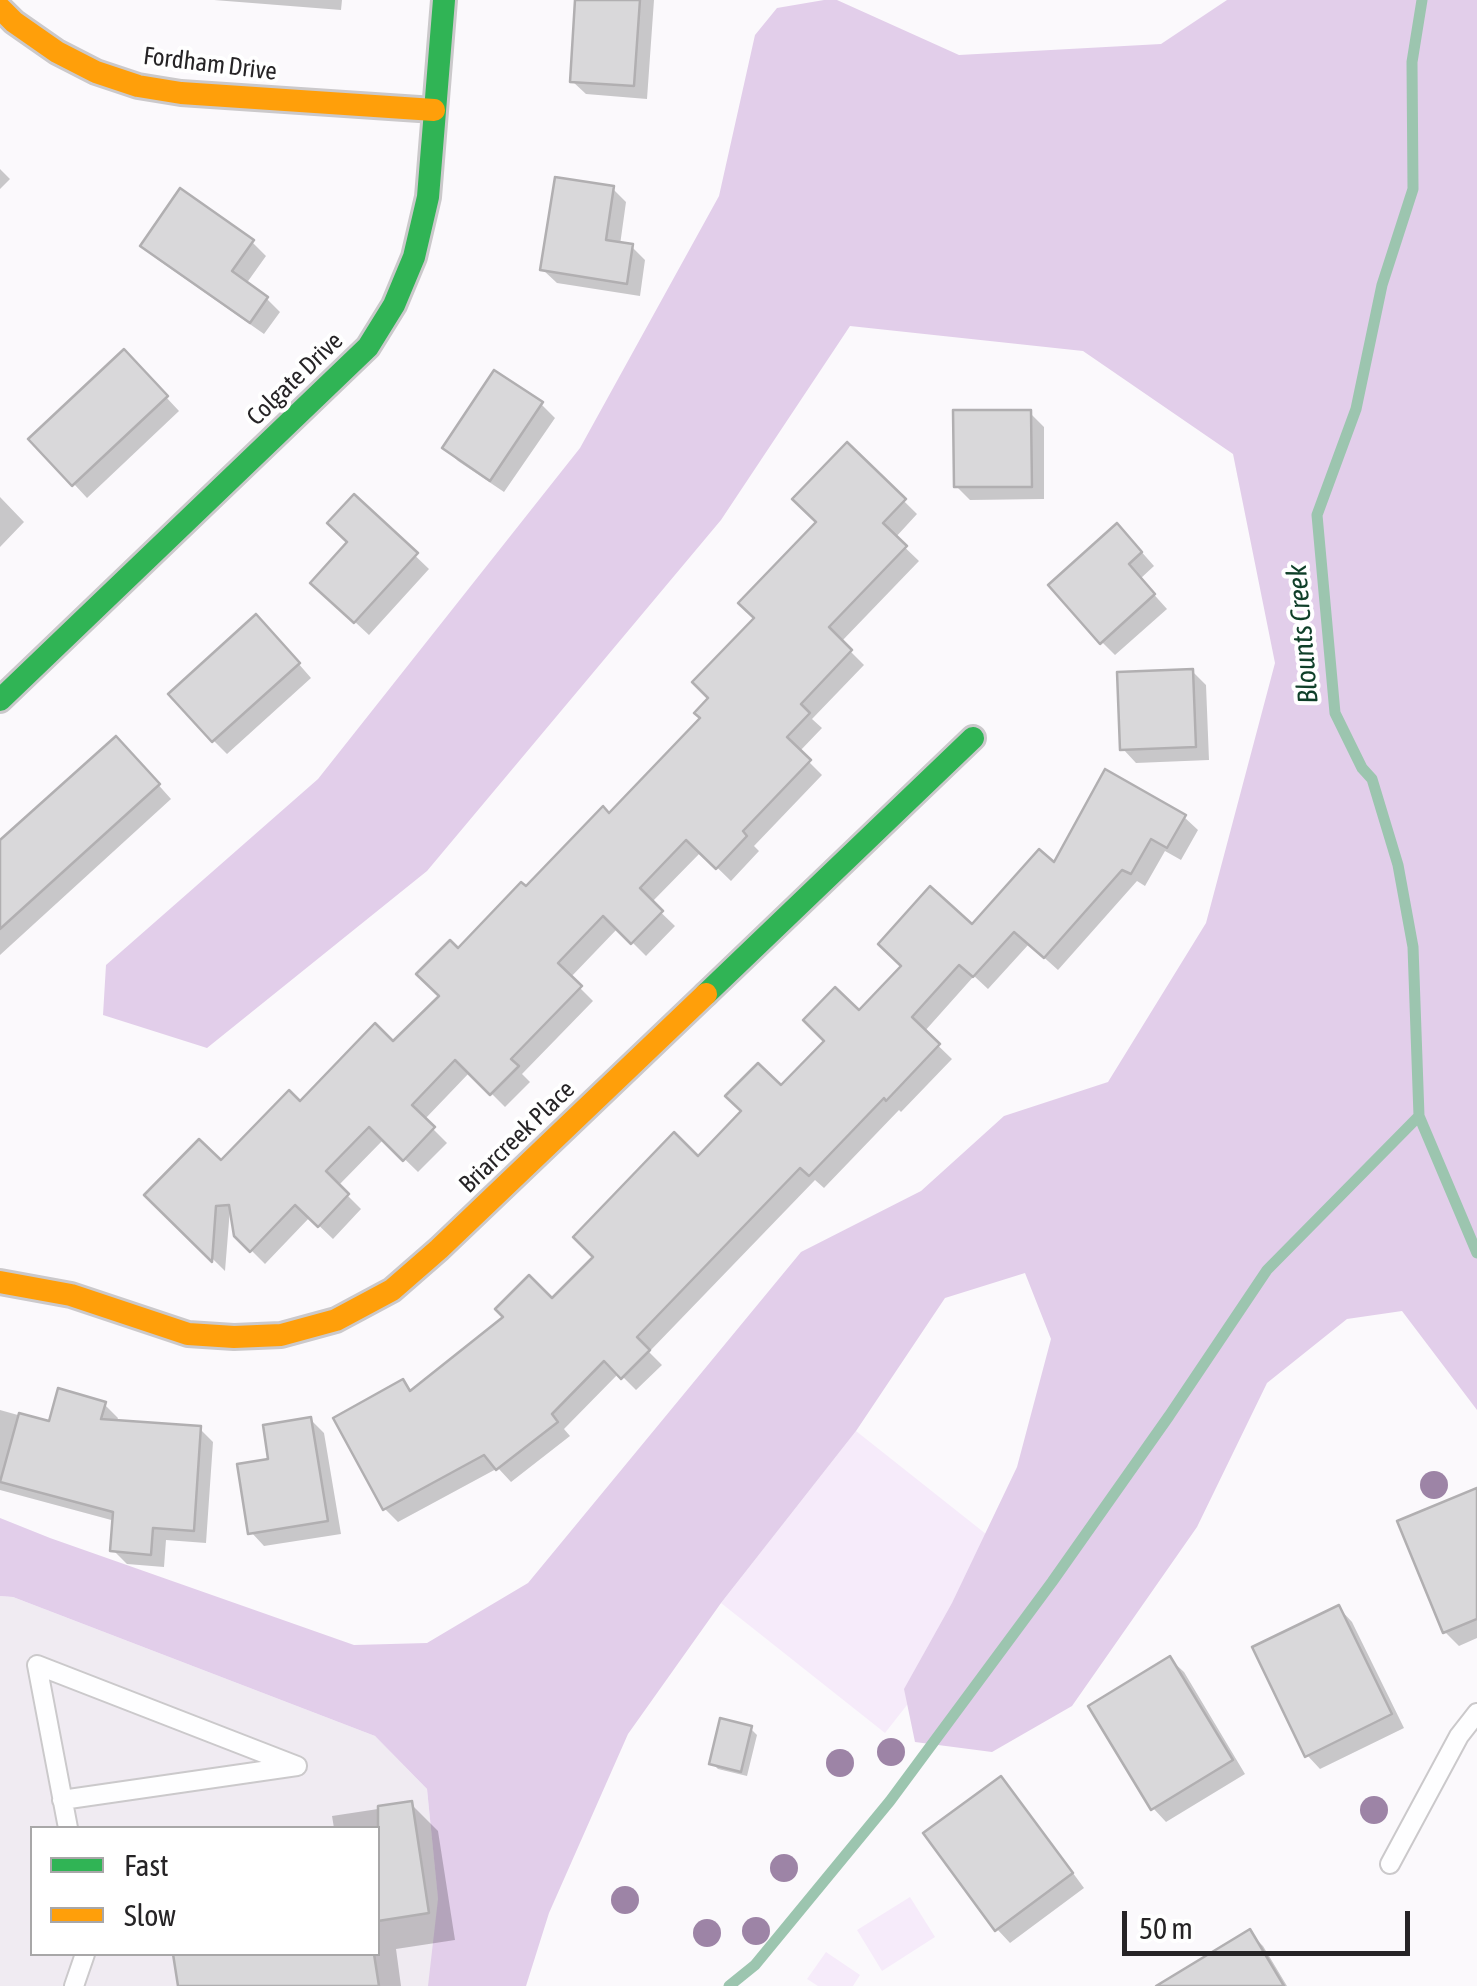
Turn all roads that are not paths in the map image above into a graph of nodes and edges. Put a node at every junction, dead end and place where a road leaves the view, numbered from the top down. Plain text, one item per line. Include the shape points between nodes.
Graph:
1 (444, 0) edge
2 (0, 8) edge
3 (434, 110) junction
4 (0, 700) edge
5 (973, 738) dead end
6 (0, 1282) edge
7 (1477, 1714) edge
8 (62, 1800) junction
9 (68, 1826) edge
10 (1390, 1864) dead end
11 (84, 1956) edge
12 (74, 1986) edge

1 - 3 street, Colgate Drive
2 - 3 street, Fordham Drive via 57,52 138,86
3 - 4 street, Colgate Drive via 428,197 414,257 368,347
5 - 6 street, Briarcreek Place via 392,1290 336,1320 282,1335 234,1337 188,1334 71,1295
7 - 10 lane
8 - 8 lane via 121,1791 296,1766 37,1665
8 - 9 lane
11 - 12 lane

